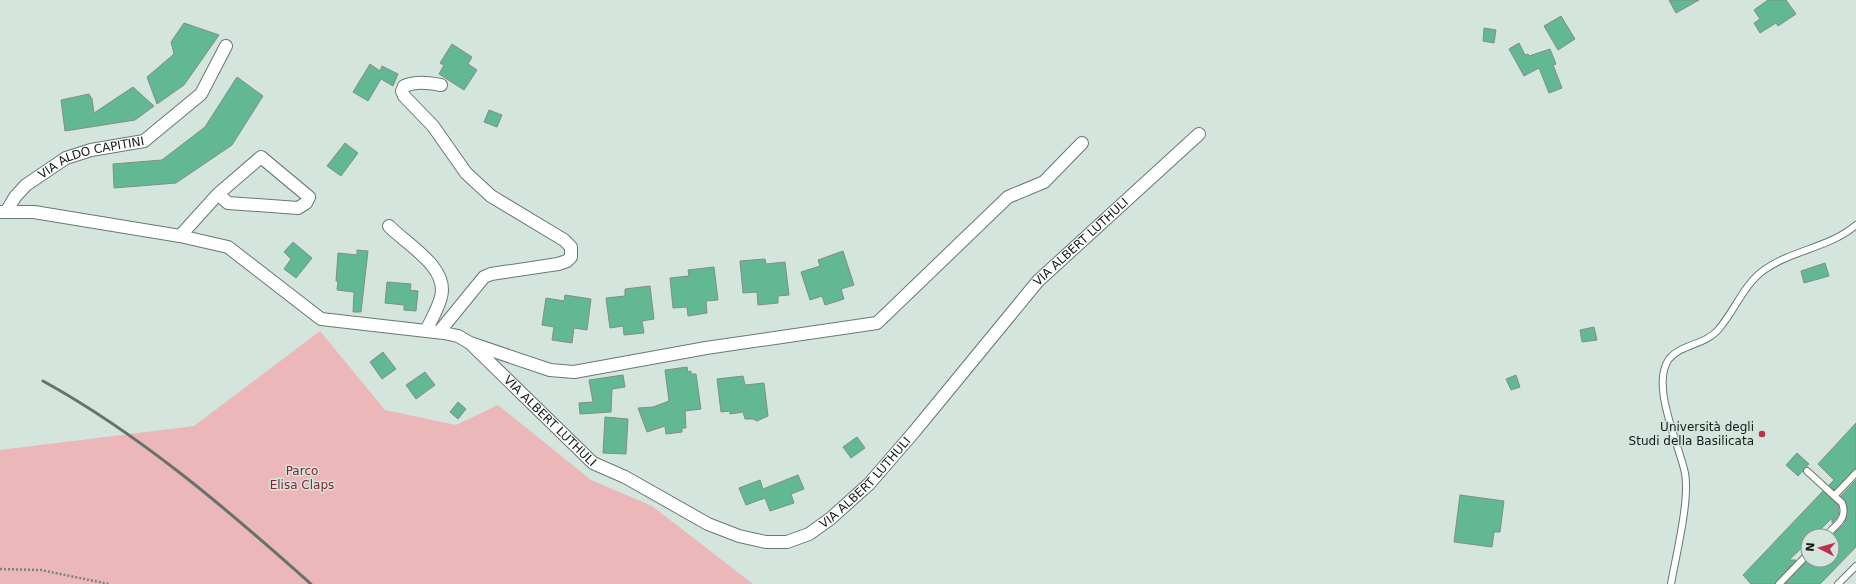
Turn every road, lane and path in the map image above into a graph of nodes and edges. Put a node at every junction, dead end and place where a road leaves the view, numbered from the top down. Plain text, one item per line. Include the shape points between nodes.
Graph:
1 (226, 46) dead end
2 (441, 85) dead end
3 (1199, 134) dead end
4 (1082, 143) dead end
5 (218, 194) junction
6 (3, 212) edge
7 (1856, 225) edge
8 (389, 226) dead end
9 (180, 236) junction
10 (426, 331) junction
11 (438, 332) junction
12 (470, 342) junction
13 (1807, 471) dead end
14 (1856, 473) edge
15 (1835, 495) junction
16 (1833, 528) edge
17 (1800, 562) edge
18 (1856, 566) edge
19 (0, 569) edge
20 (109, 584) edge
21 (1671, 584) edge
22 (1779, 584) edge
23 (1838, 584) edge

1 - 6 street, VIA ALDO CAPITINI via 201,94 144,141 91,150 66,158 26,185
2 - 11 street via 422,82 404,86 402,91 432,126 466,173 491,196 564,240 571,247 571,257 558,264 484,277
3 - 12 street, VIA ALBERT LUTHULI via 1038,281 869,484 810,534 787,542 766,542 739,536 708,524 593,462
4 - 12 street, VIA ALBERT LUTHULI via 1044,182 1008,197 877,323 706,348 574,372 550,370
5 - 5 street via 261,157 309,197 306,203 298,208 228,203
5 - 9 street
6 - 9 street, VIA ALBERT LUTHULI via 34,212
7 - 21 lane via 1833,241 1778,262 1762,271 1715,333 1680,350 1669,359 1664,369 1662,389 1685,474 1686,493
8 - 10 street via 432,264 439,275 442,296
9 - 10 street, VIA ALBERT LUTHULI via 228,247 321,319
10 - 11 street, VIA ALBERT LUTHULI
11 - 12 street, VIA ALBERT LUTHULI via 458,336
13 - 15 lane
14 - 15 lane
15 - 16 lane via 1845,510 1844,516
17 - 22 lane
18 - 23 lane
19 - 20 path via 41,570

